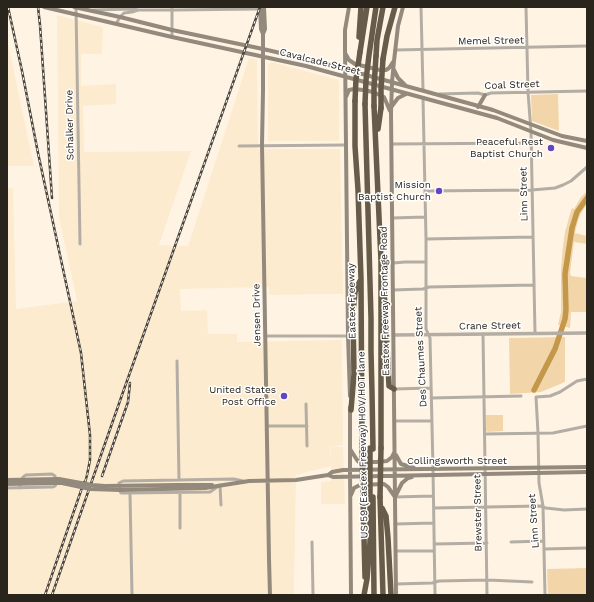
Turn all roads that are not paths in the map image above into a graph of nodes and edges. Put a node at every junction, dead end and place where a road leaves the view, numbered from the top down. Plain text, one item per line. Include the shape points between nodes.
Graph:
1 (44, 7) edge
2 (75, 7) edge
3 (349, 7) edge
4 (361, 7) edge
5 (367, 7) edge
6 (376, 7) edge
7 (383, 7) edge
8 (394, 7) edge
9 (403, 7) edge
10 (421, 7) edge
11 (526, 7) edge
12 (261, 8) edge
13 (172, 9) edge
14 (88, 10) junction
15 (139, 10) junction
16 (76, 15) junction
17 (120, 17) junction
18 (116, 24) junction
19 (172, 30) junction
20 (172, 38) junction
21 (587, 46) edge
22 (527, 48) junction
23 (263, 49) junction
24 (395, 50) junction
25 (422, 50) junction
26 (359, 52) junction
27 (345, 53) junction
28 (263, 57) junction
29 (308, 59) junction
30 (394, 60) junction
31 (306, 66) junction
32 (393, 67) junction
33 (345, 69) junction
34 (345, 77) junction
35 (392, 82) junction
36 (407, 86) junction
37 (392, 90) junction
38 (422, 90) junction
39 (587, 91) edge
40 (528, 92) junction
41 (407, 94) junction
42 (437, 94) junction
43 (485, 96) junction
44 (345, 97) junction
45 (423, 98) junction
46 (478, 106) junction
47 (392, 108) junction
48 (477, 112) junction
49 (391, 113) junction
50 (530, 124) junction
51 (531, 132) junction
52 (563, 136) junction
53 (587, 141) edge
54 (561, 142) junction
55 (531, 143) junction
56 (392, 144) junction
57 (424, 144) junction
58 (262, 145) junction
59 (346, 145) junction
60 (239, 146) dead end
61 (376, 148) junction
62 (587, 148) edge
63 (587, 167) edge
64 (532, 190) junction
65 (425, 191) junction
66 (425, 217) junction
67 (392, 218) junction
68 (533, 237) junction
69 (426, 239) junction
70 (80, 244) dead end
71 (425, 262) junction
72 (393, 263) junction
73 (361, 278) junction
74 (381, 279) junction
75 (534, 285) junction
76 (425, 288) junction
77 (393, 290) junction
78 (535, 333) junction
79 (587, 333) edge
80 (429, 334) junction
81 (483, 334) junction
82 (394, 335) junction
83 (265, 336) junction
84 (348, 336) junction
85 (177, 361) dead end
86 (587, 379) edge
87 (431, 388) junction
88 (394, 389) junction
89 (521, 396) dead end
90 (484, 397) junction
91 (431, 398) junction
92 (306, 404) dead end
93 (350, 410) junction
94 (395, 421) junction
95 (432, 421) junction
96 (267, 426) junction
97 (307, 426) junction
98 (587, 426) edge
99 (538, 433) junction
100 (485, 434) junction
101 (307, 446) dead end
102 (350, 448) junction
103 (371, 449) junction
104 (395, 451) junction
105 (587, 467) edge
106 (485, 469) junction
107 (350, 470) junction
108 (395, 470) junction
109 (421, 470) junction
110 (433, 470) junction
111 (539, 471) junction
112 (587, 472) edge
113 (486, 474) junction
114 (328, 475) junction
115 (433, 475) junction
116 (350, 476) junction
117 (395, 476) junction
118 (418, 476) junction
119 (7, 480) edge
120 (268, 480) junction
121 (244, 482) junction
122 (7, 484) edge
123 (220, 485) junction
124 (178, 487) junction
125 (7, 488) edge
126 (20, 488) junction
127 (130, 493) junction
128 (433, 496) junction
129 (350, 497) junction
130 (395, 497) junction
131 (221, 505) dead end
132 (381, 505) junction
133 (486, 506) junction
134 (543, 506) junction
135 (434, 508) junction
136 (587, 509) edge
137 (395, 524) junction
138 (434, 524) junction
139 (180, 528) dead end
140 (544, 541) junction
141 (312, 542) dead end
142 (370, 542) junction
143 (511, 542) dead end
144 (487, 543) junction
145 (434, 544) junction
146 (587, 548) edge
147 (544, 549) junction
148 (396, 551) junction
149 (434, 551) junction
150 (488, 580) junction
151 (435, 582) junction
152 (532, 582) dead end
153 (396, 584) junction
154 (132, 595) edge
155 (270, 595) edge
156 (313, 595) edge
157 (351, 595) edge
158 (365, 595) edge
159 (370, 595) edge
160 (374, 595) edge
161 (383, 595) edge
162 (391, 595) edge
163 (396, 595) edge
164 (435, 595) edge
165 (487, 595) edge
166 (545, 595) edge

1 - 16 main road, Cavalcade Street
2 - 14 main road, Cavalcade Street
2 - 16 street, Schalker Drive
3 - 27 main road
4 - 26 highway
5 - 26 highway, Eastex Freeway
6 - 103 highway, US 59 (Eastex Freeway) HOV/HOT lane, bridge via 365,104 371,318
7 - 61 highway, bridge via 374,88
8 - 61 highway, bridge via 383,59
9 - 24 main road, Eastex Freeway Frontage Road
10 - 25 street
11 - 22 street, Linn Street
12 - 13 street
12 - 23 main road, Jensen Drive via 265,29
13 - 15 street
13 - 19 street
14 - 15 street
14 - 17 main road, Cavalcade Street
15 - 17 street via 126,12
16 - 18 main road, Cavalcade Street
16 - 70 street, Schalker Drive
17 - 18 street
17 - 19 main road, Cavalcade Street
18 - 20 main road, Cavalcade Street
19 - 20 street
19 - 23 main road, Cavalcade Street
20 - 28 main road, Cavalcade Street
21 - 22 street, Memel Street
22 - 25 street, Memel Street
22 - 40 street, Linn Street
23 - 28 main road, Jensen Drive
23 - 29 main road, Cavalcade Street
24 - 25 street, Memel Street
24 - 30 main road, Eastex Freeway Frontage Road
25 - 38 street
26 - 73 highway, Eastex Freeway, bridge via 355,146
27 - 30 main road via 355,64 380,70 389,68
27 - 33 main road
28 - 31 main road, Cavalcade Street
28 - 58 main road, Jensen Drive
29 - 31 main road
29 - 33 main road, Cavalcade Street
30 - 32 main road, Eastex Freeway Frontage Road
31 - 34 main road, Cavalcade Street
32 - 35 main road, Eastex Freeway Frontage Road
32 - 36 main road via 398,78
33 - 34 main road
33 - 35 main road, Cavalcade Street
34 - 37 main road, Cavalcade Street
34 - 44 main road
35 - 36 main road, Cavalcade Street
35 - 37 main road, Eastex Freeway Frontage Road
36 - 38 main road, Cavalcade Street
37 - 41 main road, Cavalcade Street
37 - 47 main road, Eastex Freeway Frontage Road
38 - 42 main road, Cavalcade Street
39 - 40 street, Coal Street
40 - 43 street, Coal Street via 491,93
40 - 50 street, Linn Street
41 - 45 main road, Cavalcade Street
41 - 47 main road via 398,98
42 - 43 street, Coal Street via 478,93
42 - 46 main road, Cavalcade Street
43 - 46 main road
44 - 49 main road via 349,90 354,89 373,92 384,97
44 - 59 main road
45 - 48 main road, Cavalcade Street
45 - 57 street, Des Chaumes Street
46 - 48 main road
46 - 50 main road, Cavalcade Street
47 - 49 main road, Eastex Freeway Frontage Road
48 - 51 main road, Cavalcade Street
49 - 56 main road, Eastex Freeway Frontage Road
50 - 51 street, Linn Street
50 - 52 main road, Cavalcade Street
51 - 54 main road, Cavalcade Street
51 - 55 street, Linn Street
52 - 53 main road, Cavalcade Street
52 - 54 main road
54 - 62 main road, Cavalcade Street
55 - 57 street
55 - 64 street, Linn Street
56 - 57 street
56 - 67 main road, Eastex Freeway Frontage Road
57 - 65 street, Des Chaumes Street
58 - 59 street
58 - 60 street
58 - 83 main road, Jensen Drive
59 - 84 main road
61 - 74 highway
63 - 64 street via 563,185
64 - 65 street
64 - 68 street, Linn Street
65 - 66 street, Des Chaumes Street
66 - 67 street
66 - 69 street, Des Chaumes Street
67 - 72 main road, Eastex Freeway Frontage Road
68 - 69 street
68 - 75 street, Linn Street
69 - 71 street, Des Chaumes Street
71 - 72 street
71 - 76 street, Des Chaumes Street
72 - 77 main road, Eastex Freeway Frontage Road
73 - 93 highway via 355,292 353,313 354,374
73 - 158 highway, Eastex Freeway, bridge
74 - 88 highway via 384,289 390,386
74 - 132 highway, bridge
75 - 76 street
75 - 78 street, Linn Street
76 - 77 street
76 - 80 street, Des Chaumes Street via 426,331
77 - 82 main road, Eastex Freeway Frontage Road
78 - 79 street, Crane Street
78 - 81 street, Crane Street
80 - 81 street, Crane Street
80 - 82 street, Crane Street
80 - 87 street, Des Chaumes Street
81 - 90 street, Brewster Street
82 - 88 main road, Eastex Freeway Frontage Road
83 - 84 street
83 - 96 main road, Jensen Drive
84 - 93 main road
85 - 124 street
86 - 99 street, Linn Street via 577,381 550,396 536,397
87 - 88 street
87 - 91 street, Des Chaumes Street
88 - 94 main road, Eastex Freeway Frontage Road
89 - 90 street
90 - 91 street
90 - 100 street, Brewster Street
91 - 95 street, Des Chaumes Street
92 - 97 street
93 - 102 main road
94 - 95 street
94 - 104 main road, Eastex Freeway Frontage Road
95 - 110 street, Des Chaumes Street
96 - 97 street
96 - 120 main road, Jensen Drive
97 - 101 street
98 - 99 street via 553,433
99 - 100 street
99 - 111 street, Linn Street
100 - 106 street, Brewster Street
102 - 104 main road via 360,462 387,461
102 - 107 main road
103 - 142 highway, bridge
103 - 160 highway, US 59 (Eastex Freeway) HOV/HOT lane, bridge
104 - 108 main road, Eastex Freeway Frontage Road
104 - 109 main road via 401,464
105 - 111 main road, Collingsworth Street
106 - 110 main road, Collingsworth Street
106 - 111 main road, Collingsworth Street
106 - 113 street, Brewster Street
107 - 108 main road, Collingsworth Street
107 - 114 main road, Collingsworth Street via 332,472
107 - 116 main road
108 - 109 main road, Collingsworth Street
108 - 117 main road, Eastex Freeway Frontage Road
109 - 110 main road, Collingsworth Street
110 - 115 street, Des Chaumes Street
111 - 112 main road, Collingsworth Street
111 - 113 main road, Collingsworth Street
111 - 134 street, Linn Street
113 - 115 main road, Collingsworth Street
113 - 133 street, Brewster Street
114 - 116 main road, Collingsworth Street
114 - 120 main road, Collingsworth Street via 296,480
115 - 118 main road, Collingsworth Street
115 - 128 street, Des Chaumes Street
116 - 117 main road, Collingsworth Street
116 - 129 main road
117 - 118 main road, Collingsworth Street
117 - 130 main road, Eastex Freeway Frontage Road
118 - 130 main road via 404,481
119 - 124 main road, Collingsworth Street, bridge via 50,478 105,486
120 - 121 main road, Collingsworth Street
120 - 155 main road, Jensen Drive
121 - 123 main road, Collingsworth Street
121 - 124 street, Collingsworth Street via 234,479
122 - 124 main road, Collingsworth Street, bridge via 53,483 101,490
123 - 124 main road, Collingsworth Street
123 - 124 street, Collingsworth Street via 210,492
123 - 131 street
124 - 127 street, Collingsworth Street
124 - 127 street, Collingsworth Street via 120,482 120,492
124 - 139 street
125 - 126 street
126 - 126 street via 53,487 56,484 55,476 26,475
127 - 154 street
128 - 130 street
128 - 135 street, Des Chaumes Street
129 - 130 main road via 354,488 360,485 384,484
129 - 157 main road
130 - 137 main road, Eastex Freeway Frontage Road
132 - 161 highway
132 - 162 highway via 386,516
133 - 134 street
133 - 135 street
133 - 144 street, Brewster Street
134 - 136 street via 564,510
134 - 140 street, Linn Street
135 - 138 street, Des Chaumes Street
137 - 138 street
137 - 148 main road, Eastex Freeway Frontage Road
138 - 145 street, Des Chaumes Street
140 - 143 street
140 - 147 street, Linn Street
141 - 156 street
142 - 158 highway, bridge
142 - 159 highway, bridge
144 - 145 street
144 - 150 street, Brewster Street
145 - 149 street, Des Chaumes Street
146 - 147 street
147 - 166 street, Linn Street
148 - 149 street
148 - 153 main road, Eastex Freeway Frontage Road
149 - 151 street, Des Chaumes Street
150 - 151 street
150 - 152 street
150 - 165 street, Brewster Street
151 - 153 street
151 - 164 street, Des Chaumes Street
153 - 163 main road, Eastex Freeway Frontage Road

